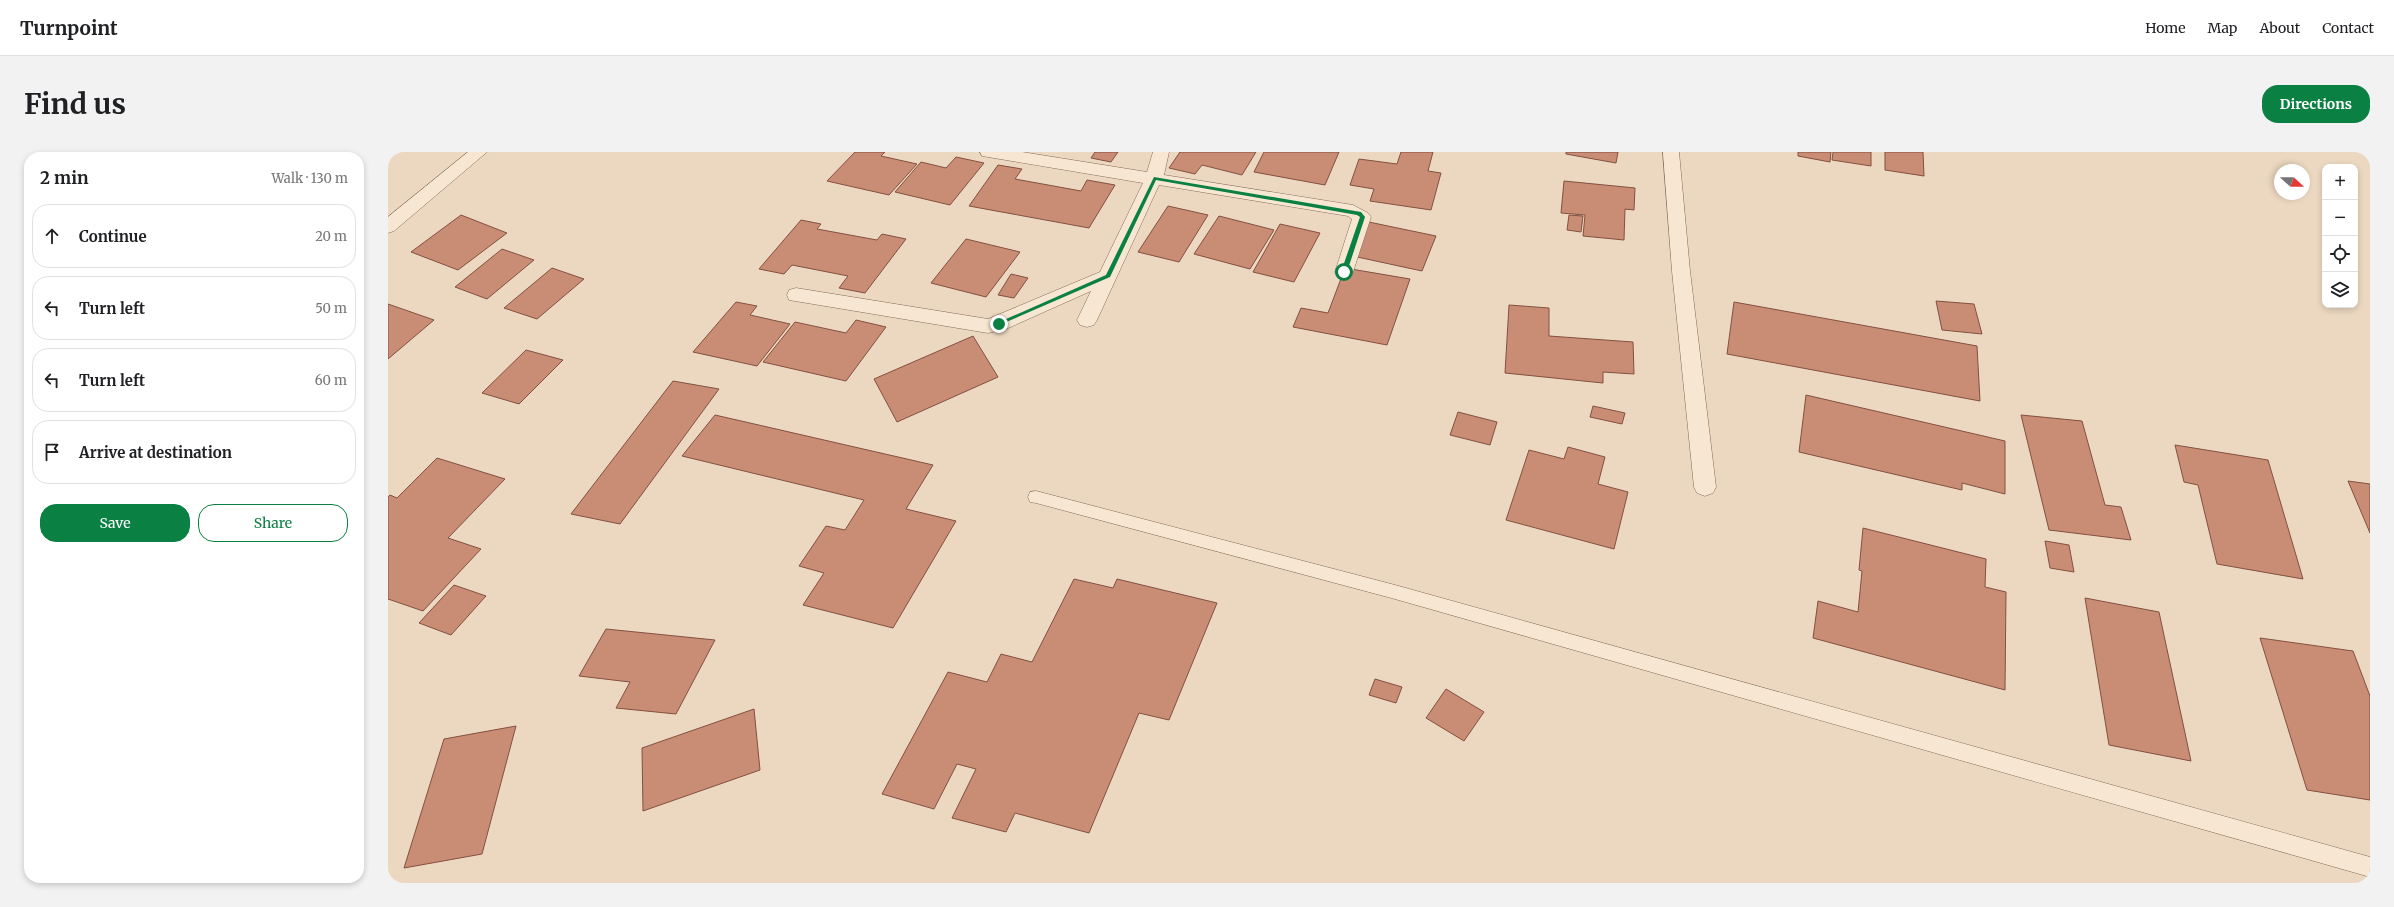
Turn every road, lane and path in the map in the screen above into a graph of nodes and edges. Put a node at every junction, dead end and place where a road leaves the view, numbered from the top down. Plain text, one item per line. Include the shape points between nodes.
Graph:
1 (479, 152) edge
2 (988, 152) edge
3 (1161, 152) edge
4 (1672, 152) edge
5 (1154, 178) junction
6 (388, 227) edge
7 (1344, 272) dead end
8 (1108, 276) junction
9 (796, 295) dead end
10 (1087, 320) dead end
11 (1705, 487) dead end
12 (1036, 497) dead end
13 (2370, 867) edge

1 - 6 street
2 - 5 street
3 - 5 street
4 - 11 street via 1681,271
5 - 7 street via 1359,213 1362,217
5 - 8 street
8 - 9 street via 999,324 988,326
8 - 10 street
12 - 13 lane via 1402,595

